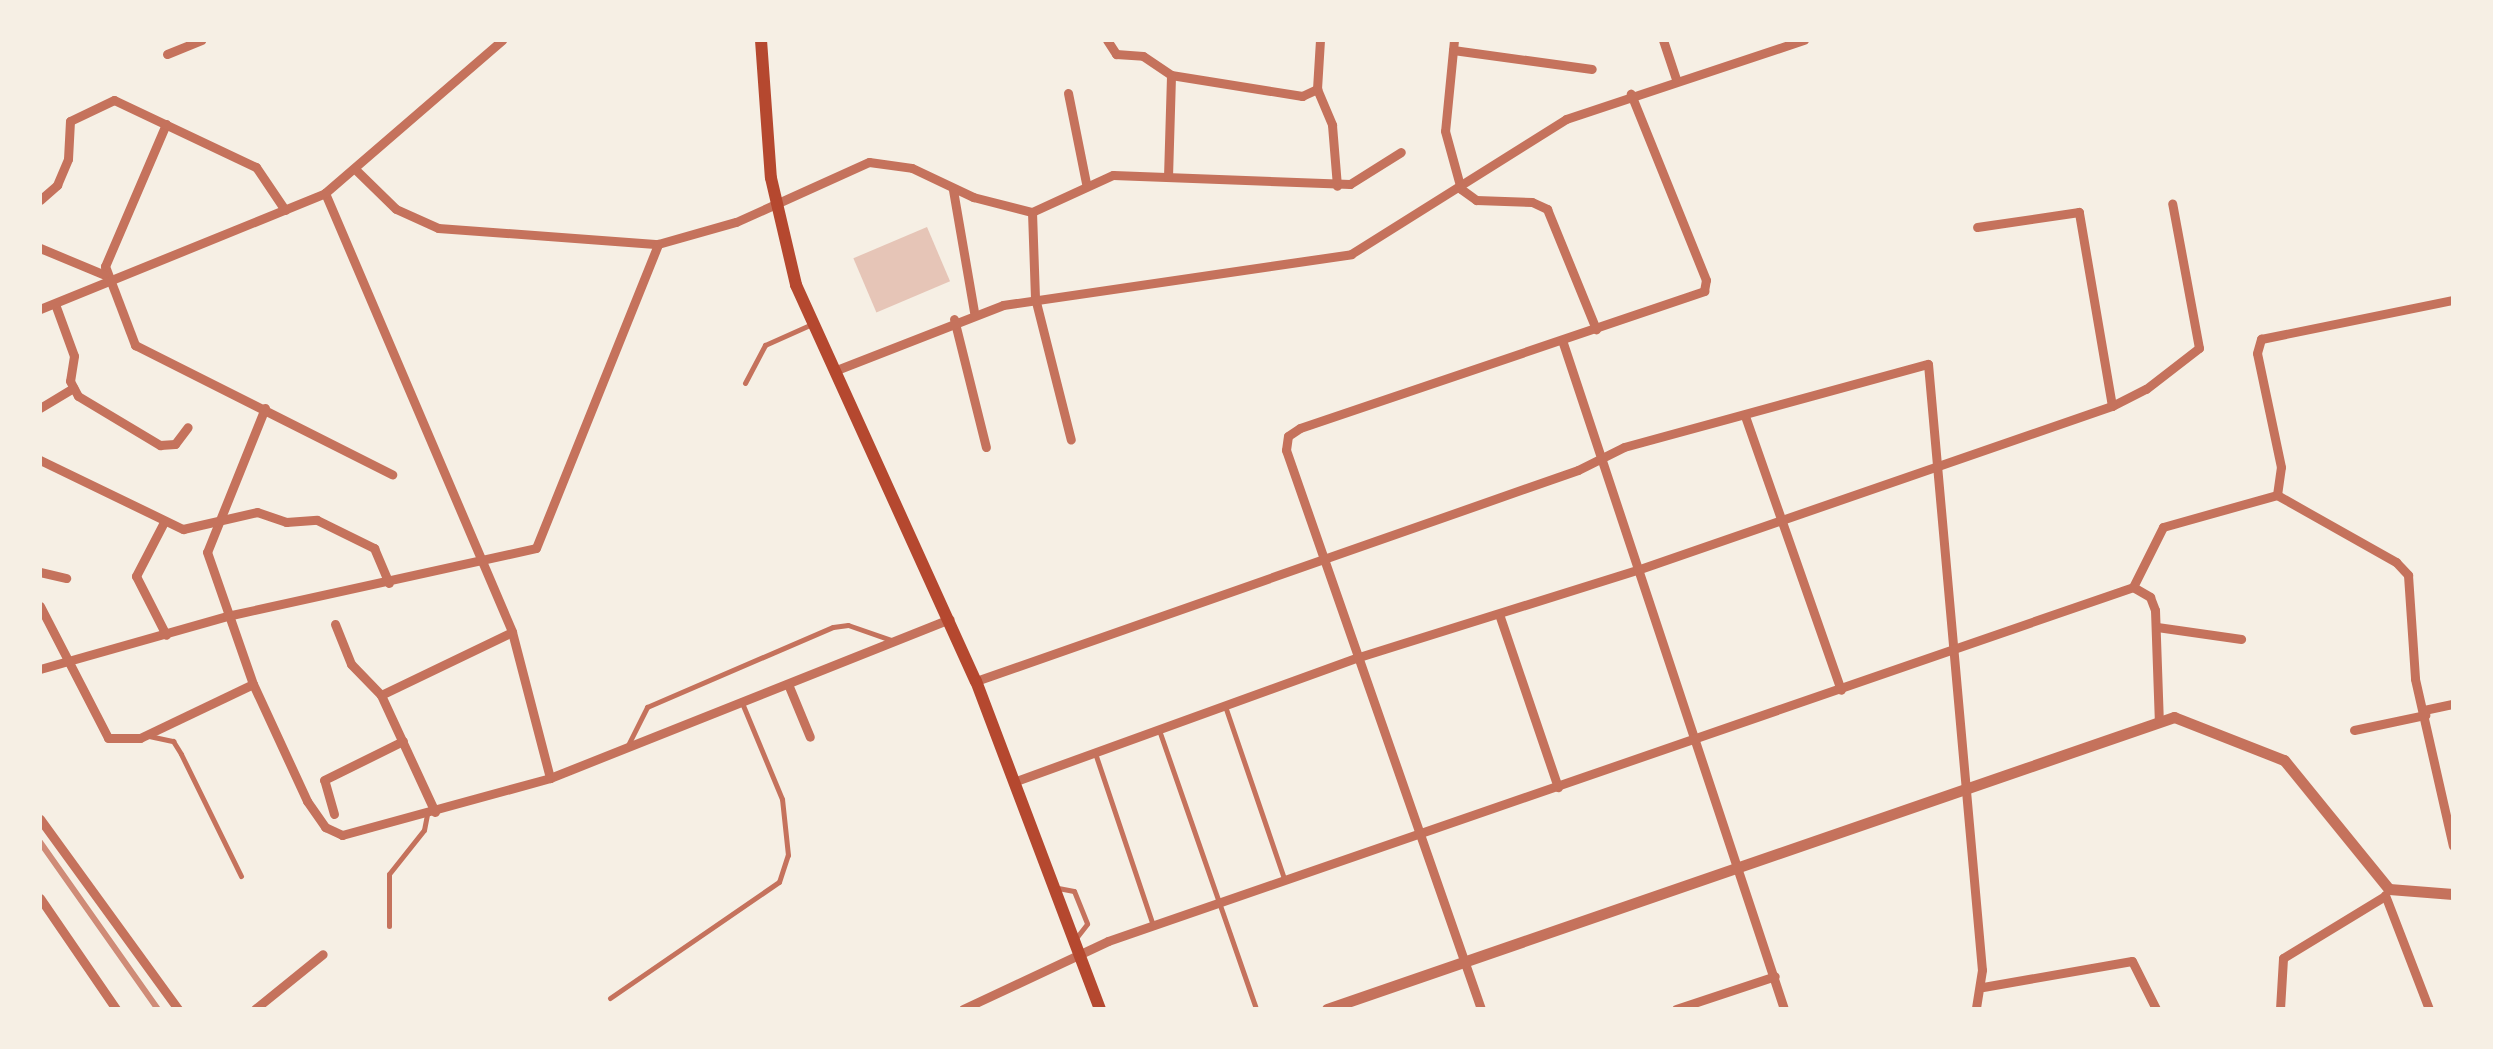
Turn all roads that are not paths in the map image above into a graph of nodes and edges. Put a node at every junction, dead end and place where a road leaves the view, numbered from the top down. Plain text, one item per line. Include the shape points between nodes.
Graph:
1 (201, 40) edge
2 (502, 40) edge
3 (760, 40) edge
4 (1107, 40) edge
5 (1320, 40) edge
6 (1663, 40) edge
7 (1804, 40) edge
8 (1454, 45) edge
9 (167, 54) dead end
10 (1592, 69) dead end
11 (1171, 74) junction
12 (1676, 79) junction
13 (1317, 89) junction
14 (1068, 92) dead end
15 (1631, 94) junction
16 (166, 124) junction
17 (1400, 152) dead end
18 (357, 171) junction
19 (1168, 176) junction
20 (1086, 183) junction
21 (1337, 186) junction
22 (1461, 189) junction
23 (954, 190) junction
24 (325, 193) junction
25 (40, 200) edge
26 (2172, 203) dead end
27 (285, 210) junction
28 (1032, 212) junction
29 (1977, 227) dead end
30 (658, 244) junction
31 (40, 248) edge
32 (106, 280) junction
33 (1036, 298) junction
34 (2453, 300) edge
35 (55, 304) junction
36 (40, 310) edge
37 (974, 312) junction
38 (954, 319) junction
39 (811, 324) junction
40 (1596, 329) junction
41 (1562, 340) junction
42 (831, 372) junction
43 (746, 382) dead end
44 (72, 388) junction
45 (2112, 406) junction
46 (40, 408) edge
47 (265, 408) junction
48 (1746, 416) junction
49 (188, 427) dead end
50 (1072, 440) dead end
51 (986, 447) dead end
52 (1602, 458) junction
53 (40, 460) edge
54 (1936, 465) junction
55 (392, 474) dead end
56 (2277, 496) junction
57 (1781, 519) junction
58 (164, 522) junction
59 (216, 525) junction
60 (1318, 558) junction
61 (484, 563) junction
62 (1637, 570) junction
63 (40, 572) edge
64 (66, 578) dead end
65 (389, 583) junction
66 (2133, 587) junction
67 (40, 606) edge
68 (1498, 614) junction
69 (227, 616) junction
70 (949, 618) junction
71 (336, 624) dead end
72 (2157, 627) junction
73 (512, 632) junction
74 (166, 635) junction
75 (2240, 638) dead end
76 (894, 641) junction
77 (1952, 651) junction
78 (65, 657) junction
79 (1354, 659) junction
80 (40, 669) edge
81 (976, 681) junction
82 (252, 684) junction
83 (788, 684) junction
84 (1841, 690) junction
85 (381, 694) junction
86 (742, 703) junction
87 (2453, 704) edge
88 (1225, 706) junction
89 (2424, 713) junction
90 (2159, 722) junction
91 (1159, 730) junction
92 (2354, 730) dead end
93 (146, 736) junction
94 (810, 737) dead end
95 (1696, 740) junction
96 (403, 741) junction
97 (626, 748) junction
98 (1095, 753) junction
99 (550, 778) junction
100 (1016, 782) junction
101 (2453, 782) edge
102 (2440, 784) junction
103 (1558, 786) junction
104 (1966, 792) junction
105 (334, 814) dead end
106 (431, 814) junction
107 (40, 819) edge
108 (1423, 834) junction
109 (2453, 846) edge
110 (1740, 868) junction
111 (241, 876) dead end
112 (1285, 881) junction
113 (2387, 893) junction
114 (2453, 894) edge
115 (40, 898) edge
116 (1219, 904) junction
117 (389, 926) dead end
118 (1153, 926) junction
119 (1077, 946) junction
120 (323, 954) dead end
121 (1465, 962) junction
122 (1775, 976) junction
123 (1983, 987) junction
124 (610, 998) dead end
125 (1704, 1005) edge
126 (116, 1009) edge
127 (178, 1009) edge
128 (255, 1009) edge
129 (963, 1009) edge
130 (1100, 1009) edge
131 (1256, 1009) edge
132 (1327, 1009) edge
133 (1481, 1009) edge
134 (1676, 1009) edge
135 (1784, 1009) edge
136 (1976, 1009) edge
137 (2156, 1009) edge
138 (2280, 1009) edge
139 (2429, 1009) edge

1 - 9 street
2 - 18 street
3 - 39 main road via 772,178 786,250
4 - 11 street via 1116,54 1151,59
5 - 13 street
6 - 12 street
7 - 12 street
8 - 10 street
8 - 22 street via 1445,131
11 - 13 street via 1302,96
11 - 19 street
12 - 15 street
13 - 21 street via 1332,124
14 - 20 street
15 - 22 street via 1556,124
15 - 40 street via 1706,280 1704,291
16 - 25 street via 114,100 76,114 65,130 68,156 58,182
16 - 27 street via 256,167
16 - 32 street via 112,245
17 - 21 street via 1366,178
18 - 24 street
18 - 30 street via 396,210 438,228
19 - 20 street
19 - 21 street
20 - 28 street
22 - 33 street via 1338,258
22 - 40 street via 1476,200 1532,202 1547,210
23 - 28 street
23 - 30 street via 912,168 869,162 736,222
23 - 37 street
24 - 27 street
24 - 61 street
26 - 45 street via 2199,348
27 - 32 street
28 - 33 street
29 - 45 street via 2079,212
30 - 61 street via 544,539 530,551
31 - 32 street
32 - 35 street
32 - 47 street via 137,347
33 - 37 street
33 - 50 street
34 - 56 street via 2261,339 2256,351 2281,467
35 - 36 street
35 - 44 street via 74,356
37 - 38 street
38 - 42 street
38 - 51 street
39 - 42 main road
39 - 43 lane via 766,345
40 - 41 street
41 - 52 street
41 - 60 street via 1288,436 1286,450
42 - 70 main road
44 - 46 street
44 - 49 street via 160,445 178,442
45 - 54 street
47 - 55 street
47 - 59 street
48 - 52 street via 1696,424
48 - 54 street via 1928,364
48 - 57 street
52 - 60 street
52 - 62 street
53 - 58 street
54 - 57 street
54 - 77 street
56 - 66 street via 2163,527
56 - 89 street via 2404,569 2413,591 2414,672
57 - 62 street
57 - 84 street
58 - 59 street via 192,530
58 - 74 street via 136,576
59 - 65 street via 257,512 286,522 317,520 374,548
59 - 69 street via 206,552
60 - 79 street
60 - 81 street
61 - 65 street
61 - 73 street
62 - 68 street
62 - 95 street
63 - 64 street
65 - 69 street
66 - 72 street via 2150,597
66 - 77 street
67 - 78 street
68 - 79 street
68 - 103 street
69 - 74 street
69 - 82 street
70 - 76 street
70 - 81 main road
71 - 85 street via 351,664
72 - 75 street
72 - 90 street
73 - 85 street
73 - 99 street
74 - 78 street
76 - 83 street
76 - 97 lane via 848,625 833,628 647,707
77 - 84 street
77 - 104 street
78 - 80 street
78 - 93 street via 104,736
79 - 88 street
79 - 108 street
81 - 100 main road
82 - 93 street
82 - 106 street via 325,828 342,835 373,831
83 - 86 street
83 - 94 street
84 - 95 street
85 - 96 street
86 - 97 street
86 - 124 lane via 782,798 788,856 779,882
87 - 89 street
88 - 91 street
88 - 112 lane
89 - 92 street
89 - 102 street
90 - 104 street
90 - 113 street via 2183,718 2279,756
91 - 98 street
91 - 116 lane
93 - 111 lane via 173,741 182,754
95 - 103 street
95 - 110 street
96 - 105 street via 324,780
96 - 106 street
97 - 99 street
98 - 100 street
98 - 118 lane
99 - 106 street
100 - 119 main road
101 - 102 street
102 - 109 street
103 - 108 street
104 - 110 street
104 - 123 street
106 - 117 lane via 390,874
107 - 127 street
108 - 112 street
108 - 121 street
110 - 121 street
110 - 122 street
112 - 116 street
113 - 114 street
113 - 138 street via 2283,958
113 - 139 street
115 - 126 street
116 - 118 street
116 - 131 lane
118 - 119 street
119 - 129 street
119 - 130 main road
120 - 128 street
121 - 132 street
121 - 133 street
122 - 125 street
122 - 135 street
123 - 136 street
123 - 137 street via 2132,961
125 - 134 street

